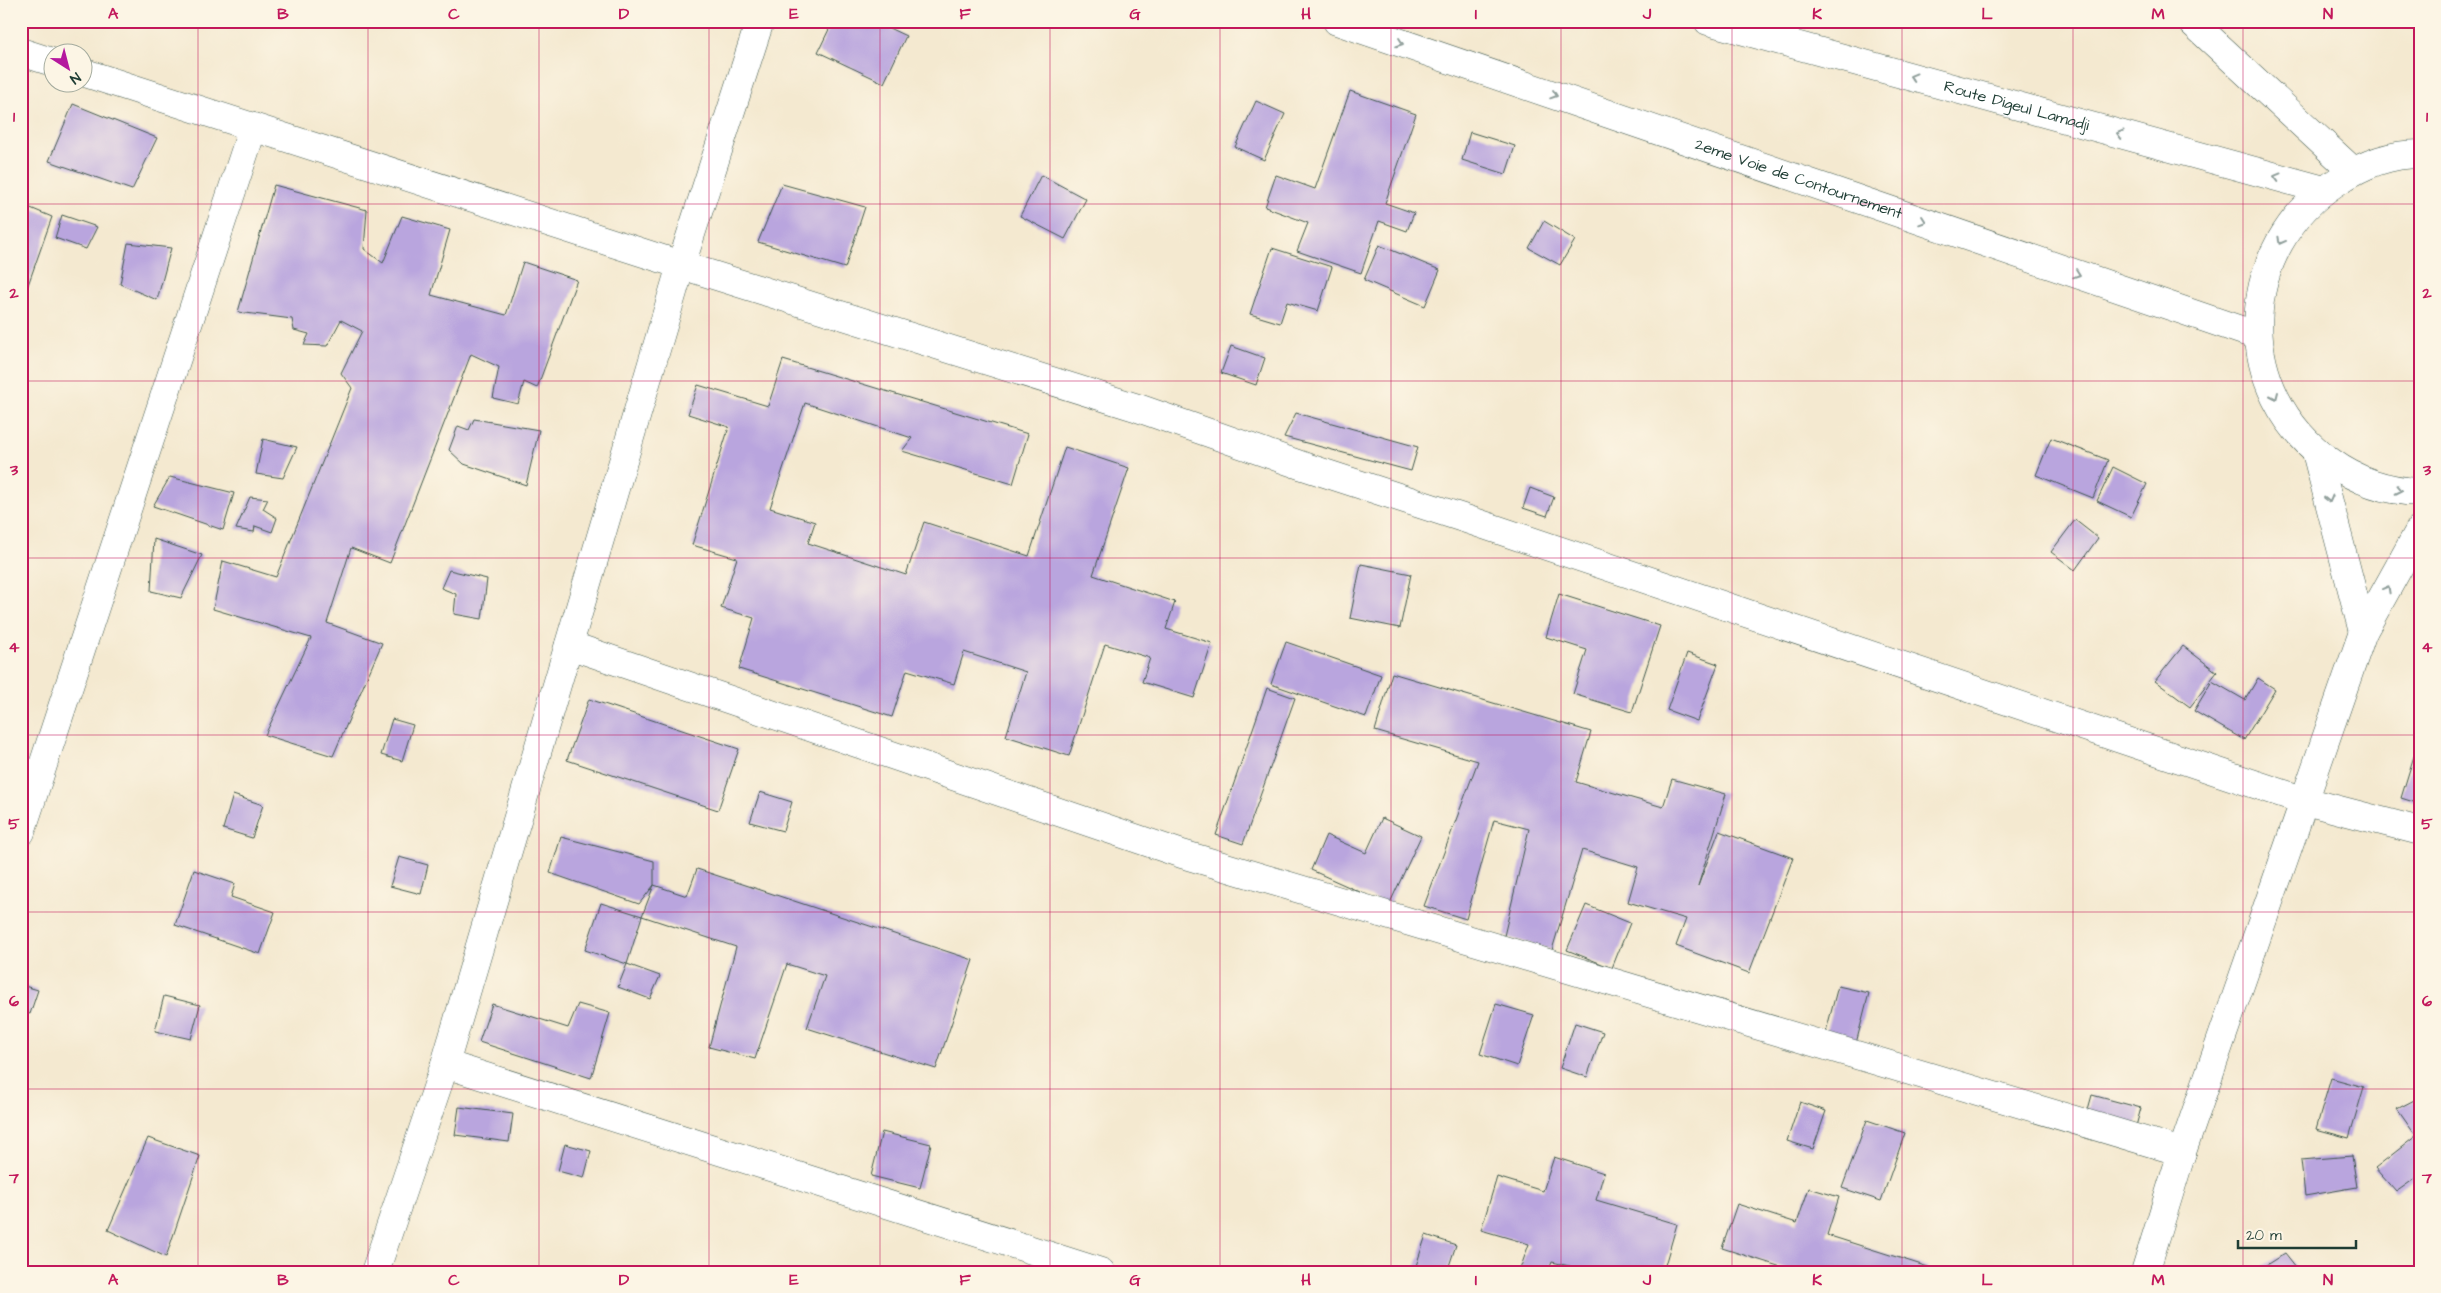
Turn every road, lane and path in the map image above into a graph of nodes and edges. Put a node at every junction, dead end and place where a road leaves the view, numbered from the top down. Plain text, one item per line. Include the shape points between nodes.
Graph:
1 (760, 21) edge
2 (1337, 21) edge
3 (1708, 21) edge
4 (2192, 21) edge
5 (21, 52) edge
6 (42, 59) edge
7 (92, 75) edge
8 (252, 127) junction
9 (2419, 152) edge
10 (2353, 171) junction
11 (2324, 190) junction
12 (681, 265) junction
13 (2258, 336) junction
14 (2316, 452) junction
15 (2420, 492) edge
16 (2420, 529) edge
17 (2363, 632) junction
18 (570, 645) junction
19 (2306, 801) junction
20 (2420, 831) edge
21 (21, 832) edge
22 (445, 1064) junction
23 (2182, 1152) junction
24 (375, 1272) edge
25 (1101, 1272) edge
26 (2145, 1272) edge

1 - 12 street
2 -> 13 street, 2eme Voie de Contournement
11 -> 3 street, Route Digeul Lamadji
4 - 10 street
5 - 6 street
7 - 8 street
8 - 12 street
8 - 21 street
9 - 10 street via 2384,159
10 - 11 street
11 -> 13 street via 2300,212 2280,240 2270,262 2259,302
12 - 18 street
12 - 19 street via 1138,408
13 -> 14 street via 2264,369 2276,400 2294,428
14 -> 15 street via 2344,471 2374,485
14 -> 17 street
17 -> 16 street
17 - 19 street
18 - 22 street
18 - 23 street via 1182,854
19 - 20 street
19 - 23 street
22 - 24 street
22 - 25 street
23 - 26 street

